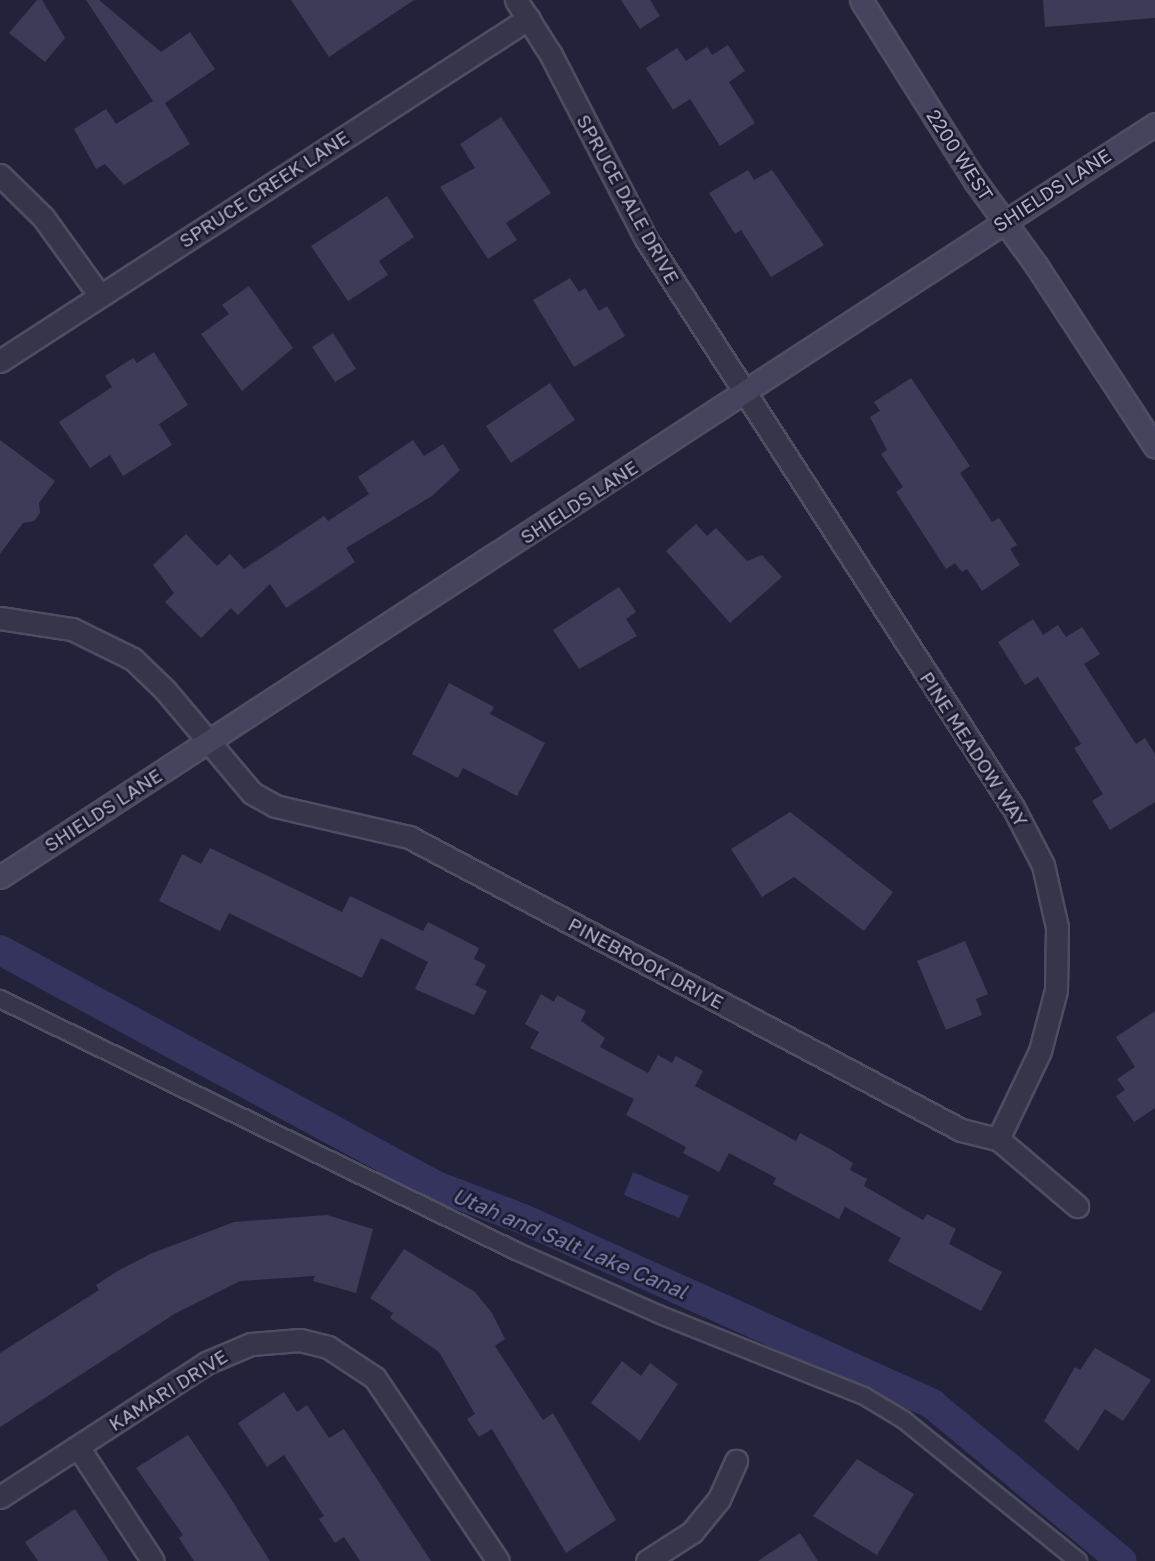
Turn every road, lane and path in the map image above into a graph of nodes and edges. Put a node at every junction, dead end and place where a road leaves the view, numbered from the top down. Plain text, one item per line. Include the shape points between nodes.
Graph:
1 (516, 0) edge
2 (861, 0) edge
3 (529, 18) junction
4 (1155, 124) edge
5 (0, 175) edge
6 (1005, 221) junction
7 (100, 296) junction
8 (0, 361) edge
9 (746, 394) junction
10 (1155, 447) edge
11 (0, 618) edge
12 (210, 742) junction
13 (0, 877) edge
14 (0, 999) edge
15 (999, 1139) junction
16 (1077, 1206) dead end
17 (78, 1447) junction
18 (736, 1461) dead end
19 (0, 1497) edge
20 (153, 1561) edge
21 (498, 1561) edge
22 (648, 1561) edge
23 (1078, 1561) edge

1 - 3 street, SPRUCE DALE DRIVE
2 - 6 main road, 2200 WEST
3 - 7 street, SPRUCE CREEK LANE
3 - 9 street, SPRUCE DALE DRIVE via 646,239
4 - 6 main road, SHIELDS LANE
5 - 7 street via 43,217
6 - 9 main road, SHIELDS LANE
6 - 10 main road, 2200 WEST
7 - 8 street, SPRUCE CREEK LANE
9 - 12 main road, SHIELDS LANE
9 - 15 street, PINE MEADOW WAY via 1014,808 1043,865 1057,927 1056,990 1040,1051
11 - 12 street, PINEBROOK DRIVE via 72,629 114,646 150,674
12 - 13 main road, SHIELDS LANE
12 - 15 street, PINEBROOK DRIVE via 252,793 275,806 409,837 961,1130
14 - 23 lane via 516,1251 658,1314 864,1396 904,1420
15 - 16 street, PINEBROOK DRIVE
17 - 19 street, KAMARI DRIVE
17 - 20 street
17 - 21 street, KAMARI DRIVE via 228,1352 276,1339 328,1347 376,1378
18 - 22 street via 719,1499 691,1532

